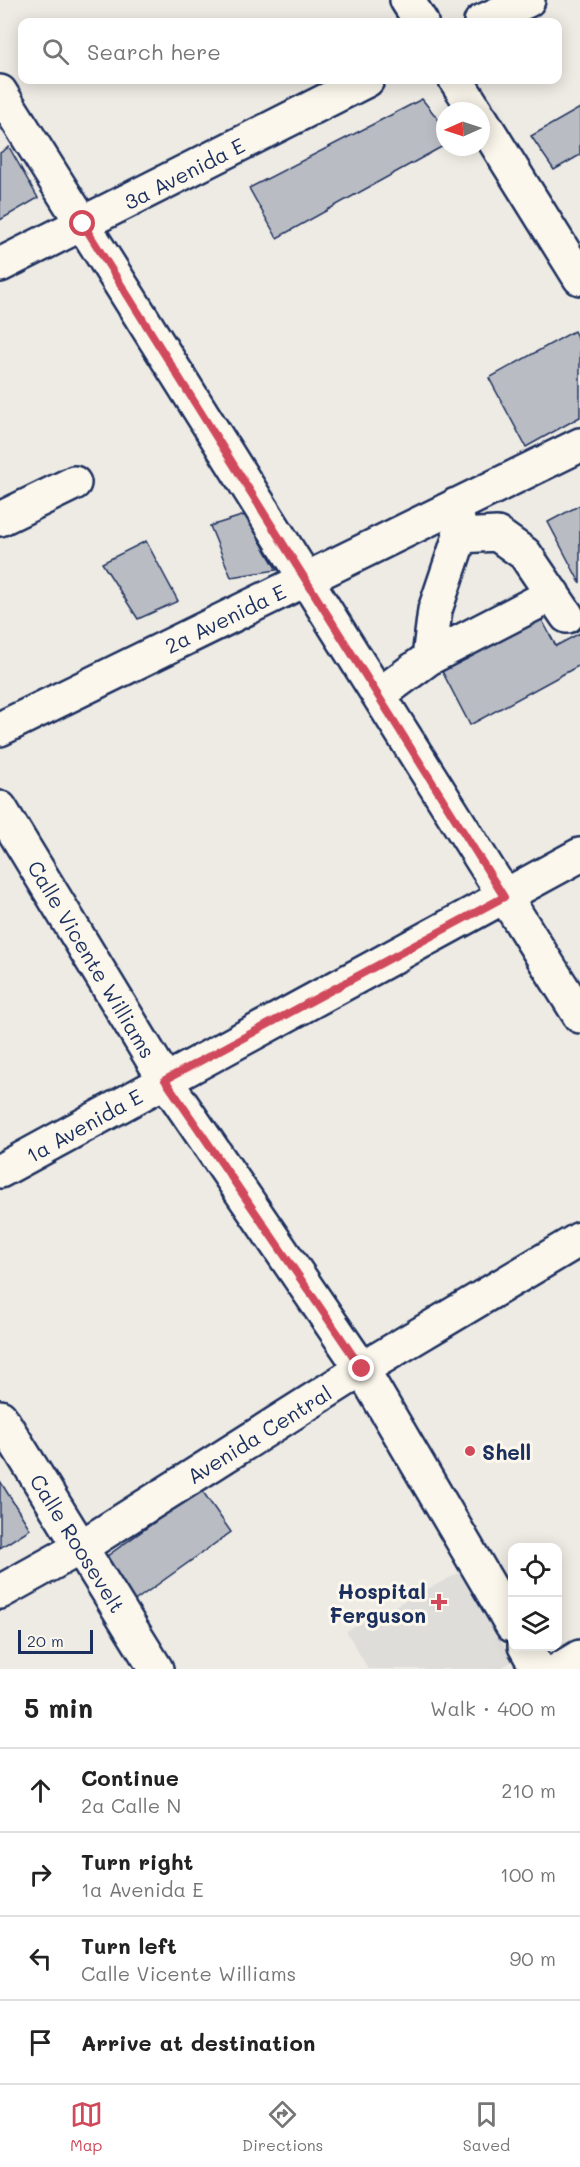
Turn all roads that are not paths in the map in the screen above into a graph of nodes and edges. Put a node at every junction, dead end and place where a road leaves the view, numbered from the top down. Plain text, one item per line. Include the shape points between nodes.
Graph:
1 (407, 0) edge
2 (528, 0) edge
3 (418, 18) edge
4 (490, 18) edge
5 (359, 84) edge
6 (459, 84) edge
7 (0, 92) edge
8 (470, 102) edge
9 (490, 133) edge
10 (83, 224) junction
11 (0, 265) edge
12 (580, 278) edge
13 (580, 445) edge
14 (74, 483) dead end
15 (0, 519) edge
16 (458, 520) junction
17 (306, 578) junction
18 (429, 658) junction
19 (379, 695) junction
20 (0, 729) edge
21 (0, 808) edge
22 (580, 855) edge
23 (504, 897) junction
24 (580, 1016) edge
25 (165, 1080) junction
26 (0, 1171) edge
27 (580, 1239) edge
28 (362, 1369) junction
29 (0, 1417) edge
30 (81, 1547) junction
31 (0, 1592) edge
32 (508, 1617) edge
33 (527, 1651) edge
34 (580, 1657) edge
35 (156, 1669) edge
36 (538, 1669) edge
37 (560, 1669) edge

1 - 3 street
2 - 4 street
5 - 10 street, 3a Avenida E
6 - 8 street
7 - 10 street
9 - 12 street
10 - 11 street, 3a Avenida E
10 - 17 street
13 - 16 street, 2a Avenida E
14 - 15 street
16 - 17 street, 2a Avenida E
16 - 18 street via 435,610
16 - 18 street via 497,534 525,554 560,605
17 - 19 street
17 - 20 street, 2a Avenida E
18 - 19 street
19 - 23 street
21 - 25 street, Calle Vicente Williams
22 - 23 street, 1a Avenida E
23 - 24 street
23 - 25 street, 1a Avenida E
25 - 26 street, 1a Avenida E
25 - 28 street, Calle Vicente Williams
27 - 28 street, Avenida Central
28 - 30 street, Avenida Central
28 - 32 street, Calle Vicente Williams
29 - 30 street, Calle Roosevelt
30 - 31 street, Avenida Central
30 - 35 street, Calle Roosevelt
33 - 36 street
34 - 37 street

